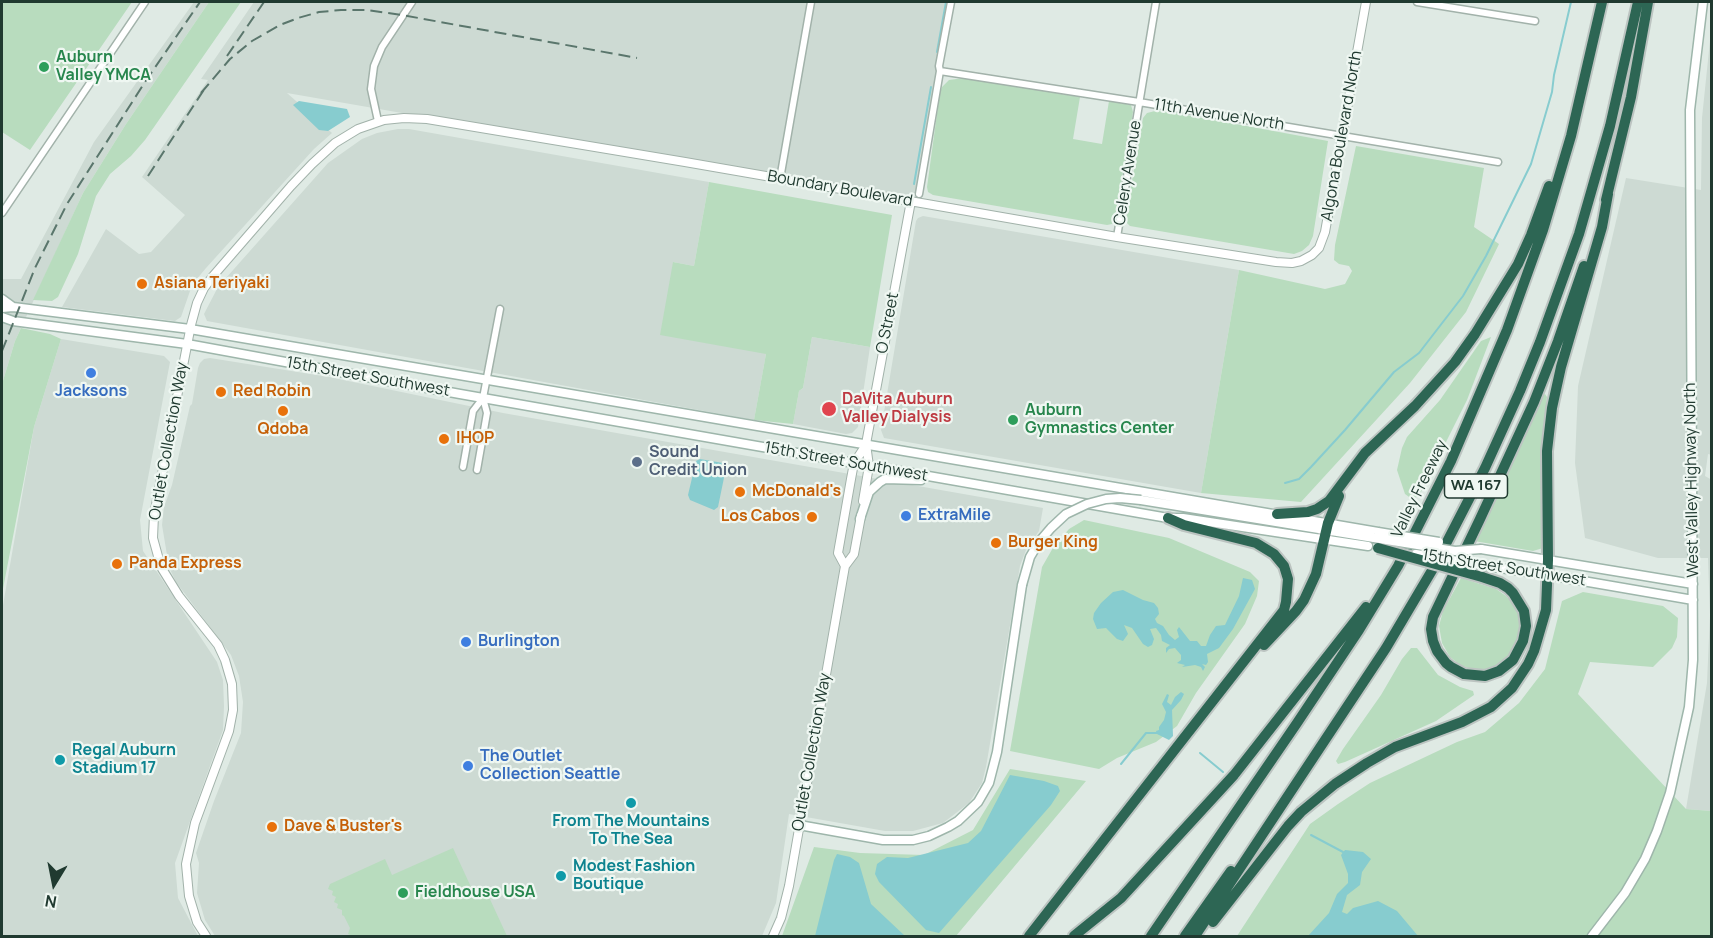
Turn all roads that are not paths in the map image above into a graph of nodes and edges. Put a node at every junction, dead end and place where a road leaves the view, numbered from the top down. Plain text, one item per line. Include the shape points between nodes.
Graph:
1 (146, 2) edge
2 (412, 2) edge
3 (811, 2) edge
4 (951, 2) edge
5 (1156, 2) edge
6 (1366, 2) edge
7 (1417, 2) edge
8 (1602, 2) edge
9 (1638, 2) edge
10 (1648, 2) edge
11 (1703, 2) edge
12 (1534, 21) dead end
13 (940, 71) junction
14 (1585, 83) junction
15 (1139, 102) junction
16 (378, 121) junction
17 (1342, 135) junction
18 (1498, 162) dead end
19 (780, 179) junction
20 (919, 194) dead end
21 (1608, 194) junction
22 (911, 201) junction
23 (2, 213) edge
24 (1117, 237) junction
25 (1301, 261) joint
26 (2, 298) edge
27 (13, 307) junction
28 (2, 308) edge
29 (500, 309) dead end
30 (2, 317) edge
31 (190, 329) junction
32 (187, 344) junction
33 (487, 380) junction
34 (483, 398) junction
35 (866, 444) junction
36 (1358, 461) junction
37 (854, 463) junction
38 (869, 466) junction
39 (462, 467) dead end
40 (477, 470) dead end
41 (960, 483) junction
42 (1277, 514) junction
43 (1168, 518) junction
44 (860, 519) junction
45 (1326, 531) junction
46 (1374, 541) junction
47 (1548, 560) junction
48 (845, 566) junction
49 (1398, 566) junction
50 (1548, 575) junction
51 (1693, 584) junction
52 (1693, 600) junction
53 (1197, 720) junction
54 (1275, 815) junction
55 (799, 825) junction
56 (206, 936) edge
57 (773, 936) edge
58 (1029, 936) edge
59 (1074, 936) edge
60 (1151, 936) edge
61 (1185, 936) edge
62 (1195, 936) edge
63 (1202, 936) edge
64 (1592, 936) edge

1 - 23 street
2 - 16 street via 382,46 374,66 371,89
3 - 19 street
4 - 13 street
5 - 15 street, Celery Avenue
6 - 17 street, Algona Boulevard North
7 - 12 street
8 - 14 highway, Valley Freeway / WA 167
9 - 54 highway, WA 167 via 1610,126 1579,234 1505,424 1424,585
10 - 21 highway
11 - 51 main road, West Valley Highway North via 1690,110
13 - 15 street, 11th Avenue North
13 - 20 street
14 - 36 highway via 1518,264 1475,334 1439,381
14 - 49 highway, Valley Freeway / WA 167 via 1543,230 1507,330 1451,461
15 - 17 street, 11th Avenue North
15 - 24 street, Celery Avenue
16 - 19 street, Boundary Boulevard via 427,119
16 - 31 street, Boundary Boulevard via 335,143 291,186 206,284
17 - 18 street, 11th Avenue North
17 - 25 street, Algona Boulevard North via 1323,239 1312,255
19 - 22 street, Boundary Boulevard
21 - 46 highway, bridge via 1534,402 1480,519 1433,616 1433,641 1451,667 1464,674 1485,676 1513,660 1526,626 1524,611 1508,588 1500,583 1482,577
21 - 47 highway via 1552,408 1547,451
22 - 24 street, Boundary Boulevard
22 - 35 street, O Street
24 - 25 street, Boundary Boulevard via 1287,264
26 - 27 main road
27 - 28 main road, 15th Street Southwest
27 - 31 main road, 15th Street Southwest
29 - 33 street
30 - 32 main road, 15th Street Southwest
31 - 32 street, Outlet Collection Way
31 - 33 main road, 15th Street Southwest
32 - 34 main road, 15th Street Southwest
32 - 56 street, Outlet Collection Way via 153,531 164,574 218,645 232,684 229,731 195,822 186,864 189,896
33 - 34 street
33 - 35 main road, 15th Street Southwest
34 - 37 main road, 15th Street Southwest
34 - 39 street via 473,411
34 - 40 street via 487,413
35 - 37 street, O Street
35 - 38 street, O Street
35 - 42 main road, 15th Street Southwest
36 - 42 highway via 1323,506 1308,512
36 - 45 highway via 1336,499
37 - 38 main road, 15th Street Southwest
37 - 48 street, Outlet Collection Way via 838,553
38 - 41 main road, 15th Street Southwest
38 - 44 street, Outlet Collection Way
41 - 43 main road, 15th Street Southwest
41 - 44 main road via 885,479 869,492
42 - 45 main road, 15th Street Southwest
43 - 45 main road, 15th Street Southwest
43 - 53 highway via 1256,543 1274,554 1288,579 1284,610
44 - 48 street, Outlet Collection Way via 854,555
45 - 46 main road, 15th Street Southwest
45 - 46 main road, 15th Street Southwest
45 - 53 highway via 1316,574 1296,612
45 - 55 main road, bridge via 1120,498 1087,504 1066,514 1030,557 1022,585 997,752 989,783 978,802 948,827 913,840 883,840
46 - 47 main road, 15th Street Southwest, bridge via 1481,549
46 - 50 main road, 15th Street Southwest, bridge
47 - 50 highway
47 - 51 main road, 15th Street Southwest
48 - 55 street, Outlet Collection Way
49 - 59 highway via 1234,775 1121,898
49 - 60 highway, Valley Freeway / WA 167 via 1298,723
50 - 52 main road, 15th Street Southwest
50 - 63 highway via 1546,610 1537,643 1512,688 1478,715 1395,747 1335,784 1288,826
51 - 52 main road, West Valley Highway North
52 - 64 main road, West Valley Highway North via 1689,707 1670,793 1645,859
53 - 58 highway
54 - 61 highway via 1261,828
54 - 62 highway, WA 167
55 - 57 street, Outlet Collection Way via 784,908

